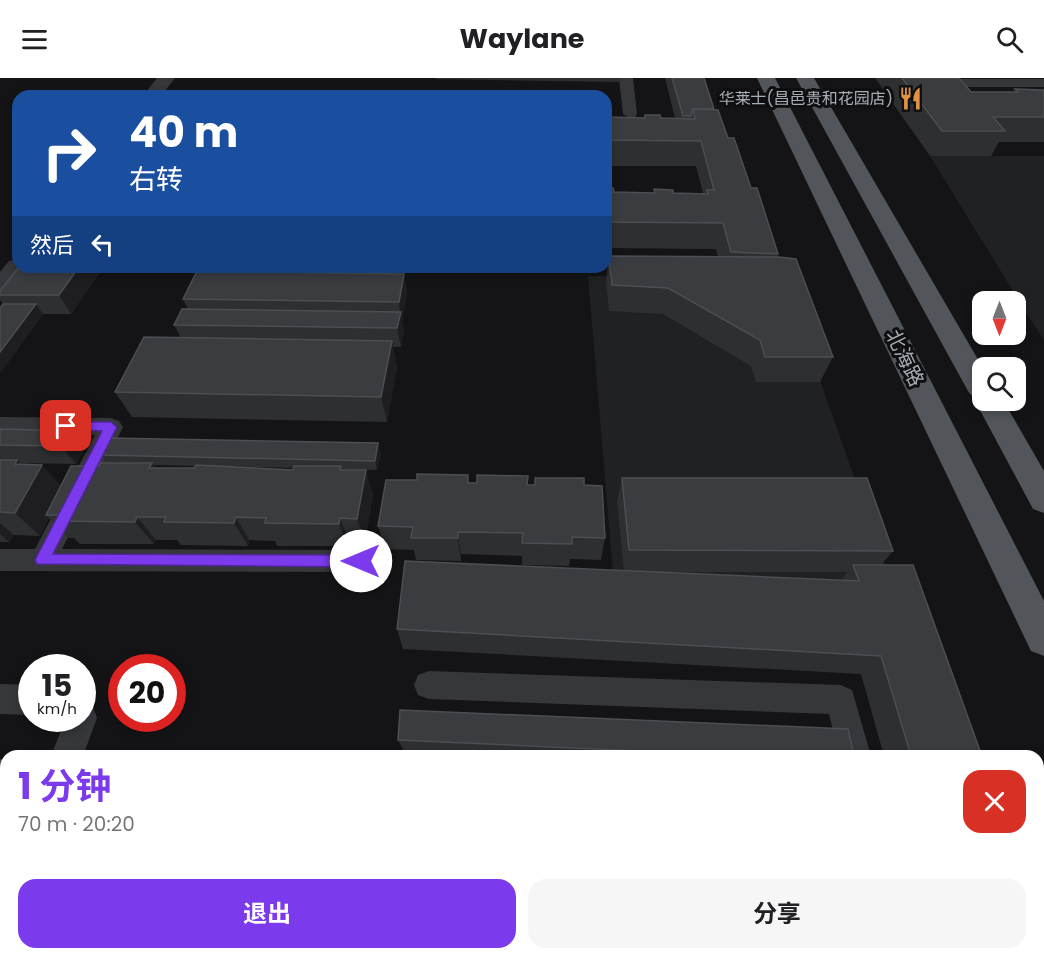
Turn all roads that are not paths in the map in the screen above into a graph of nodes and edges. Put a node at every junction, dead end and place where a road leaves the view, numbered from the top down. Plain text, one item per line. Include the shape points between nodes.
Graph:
1 (166, 78) edge
2 (626, 78) edge
3 (766, 78) edge
4 (805, 78) edge
5 (1044, 83) edge
6 (157, 90) edge
7 (964, 106) edge
8 (630, 114) dead end
9 (12, 273) edge
10 (0, 288) edge
11 (972, 373) edge
12 (994, 411) edge
13 (0, 425) edge
14 (1044, 500) edge
15 (0, 560) edge
16 (42, 560) junction
17 (361, 561) dead end
18 (1044, 639) edge
19 (429, 685) dead end
20 (0, 699) edge
21 (18, 700) edge
22 (76, 732) edge
23 (69, 750) edge
24 (854, 750) edge

1 - 6 street
2 - 8 lane
3 - 18 main road, 北海路
4 - 11 main road
5 - 7 lane via 946,83
9 - 10 street
12 - 14 main road
13 - 16 lane via 111,427
15 - 16 lane
16 - 17 lane
19 - 24 lane via 841,700
20 - 21 lane
22 - 23 lane

